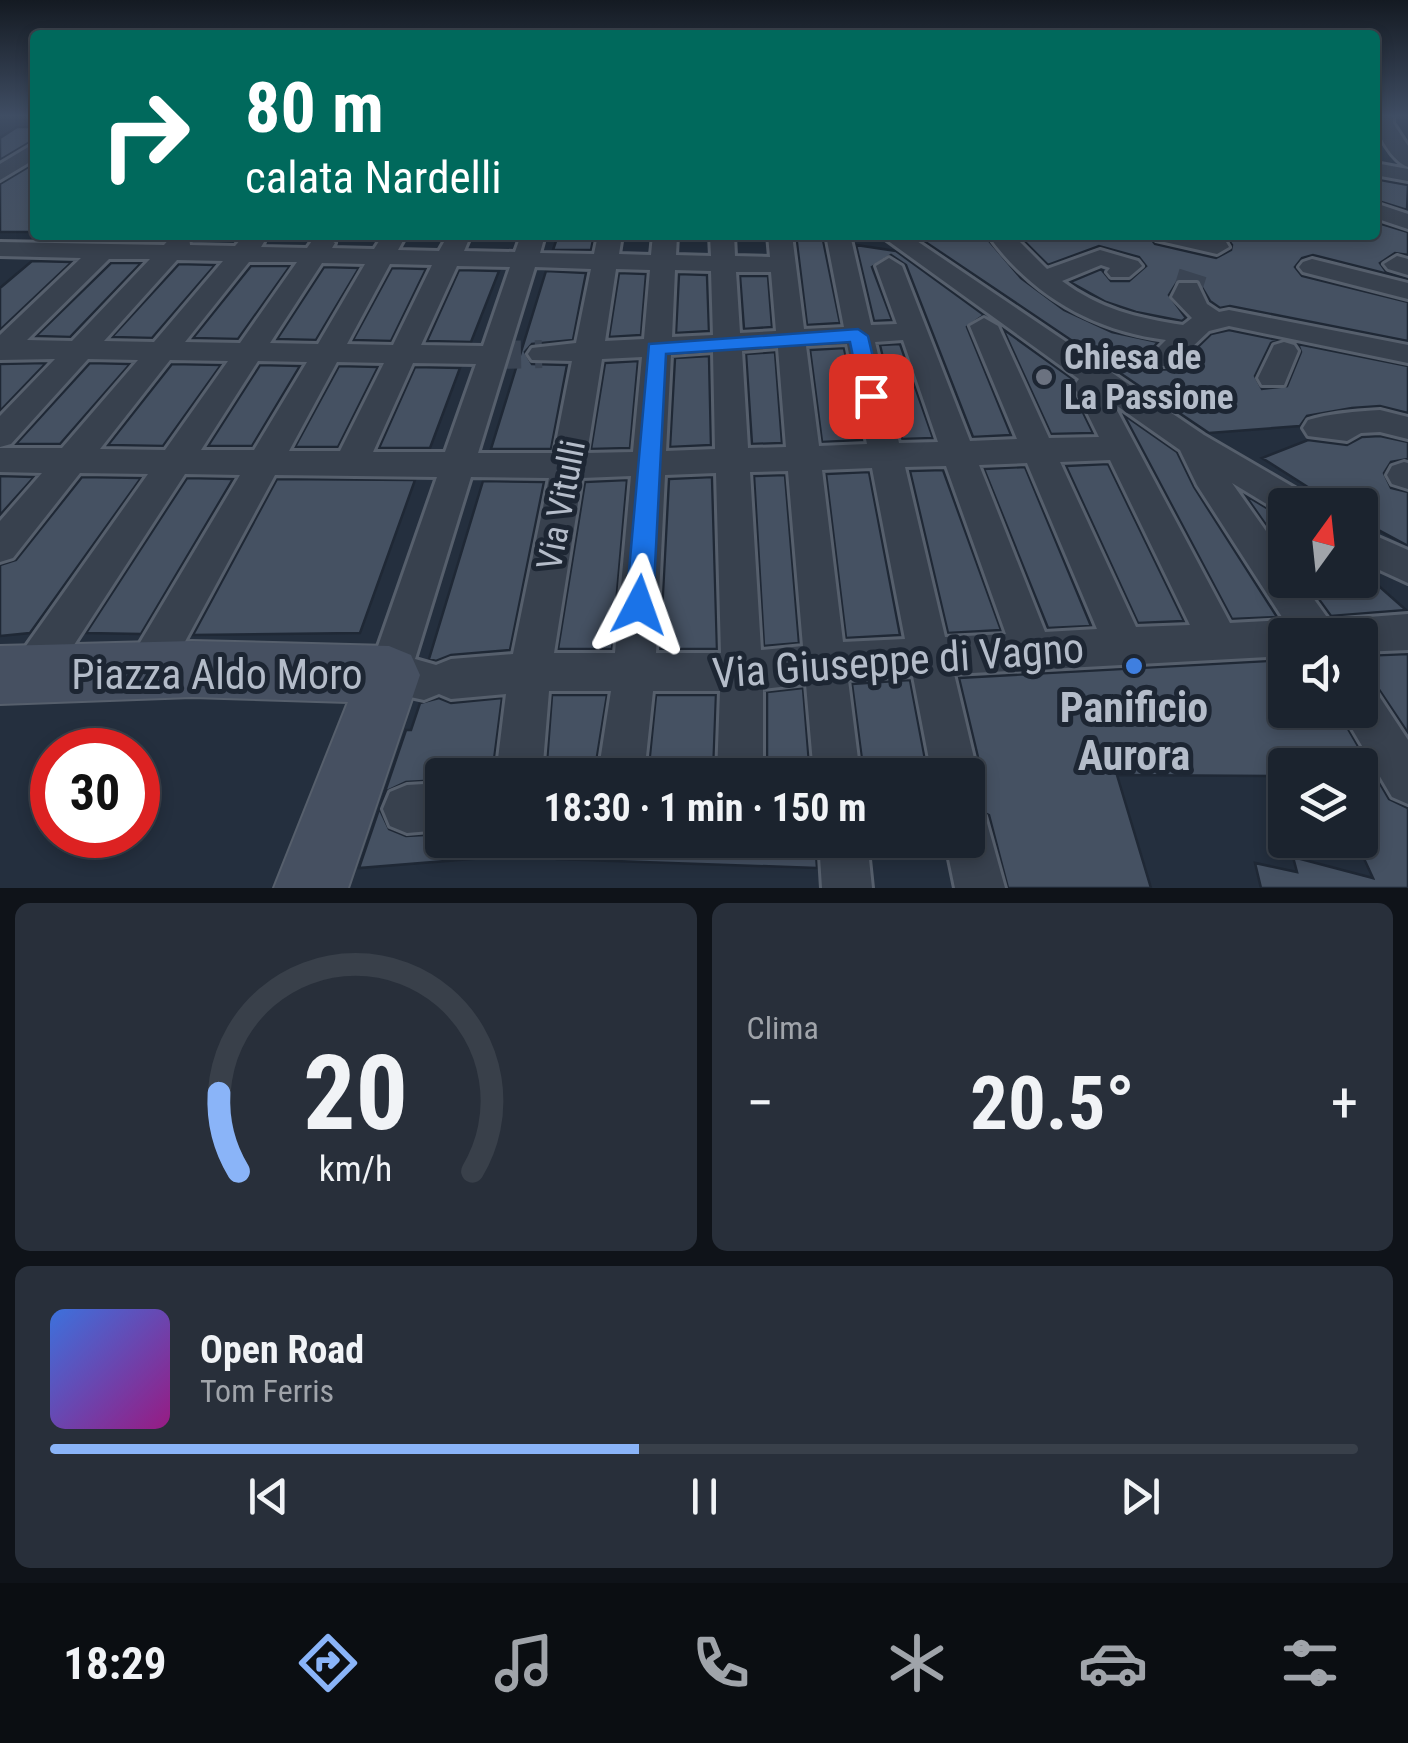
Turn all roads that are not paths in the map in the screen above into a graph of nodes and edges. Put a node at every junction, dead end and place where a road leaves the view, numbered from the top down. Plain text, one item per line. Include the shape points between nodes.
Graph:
1 (23, 157) edge
2 (1380, 170) edge
3 (0, 174) edge
4 (30, 174) edge
5 (1408, 175) edge
6 (1380, 212) edge
7 (1408, 222) edge
8 (1005, 240) edge
9 (1178, 240) edge
10 (37, 242) edge
11 (178, 244) edge
12 (250, 244) edge
13 (1189, 244) junction
14 (322, 245) edge
15 (388, 245) edge
16 (454, 245) edge
17 (530, 246) edge
18 (1217, 247) dead end
19 (608, 248) edge
20 (664, 248) edge
21 (0, 249) edge
22 (722, 249) edge
23 (782, 250) edge
24 (103, 251) junction
25 (841, 251) edge
26 (890, 251) edge
27 (1312, 267) dead end
28 (1120, 272) dead end
29 (0, 274) edge
30 (1044, 279) junction
31 (1408, 292) edge
32 (1220, 319) junction
33 (984, 326) dead end
34 (915, 331) junction
35 (1186, 334) junction
36 (858, 336) junction
37 (794, 340) junction
38 (726, 344) junction
39 (656, 348) junction
40 (1, 350) edge
41 (81, 350) junction
42 (165, 351) junction
43 (249, 352) junction
44 (590, 352) junction
45 (328, 354) junction
46 (404, 354) junction
47 (542, 354) tunnel mouth
48 (1408, 354) edge
49 (494, 356) junction
50 (1162, 359) dead end
51 (1088, 386) dead end
52 (1319, 428) dead end
53 (1408, 428) edge
54 (0, 436) edge
55 (1193, 443) junction
56 (1120, 448) junction
57 (1040, 453) junction
58 (961, 456) junction
59 (884, 458) junction
60 (0, 460) edge
61 (74, 460) junction
62 (806, 460) junction
63 (172, 461) junction
64 (731, 462) junction
65 (262, 464) junction
66 (458, 465) junction
67 (649, 465) junction
68 (350, 466) junction
69 (569, 466) junction
70 (1268, 488) edge
71 (0, 547) edge
72 (1378, 553) edge
73 (1408, 567) edge
74 (1305, 618) edge
75 (1408, 632) edge
76 (1378, 633) edge
77 (1268, 639) edge
78 (1220, 642) junction
79 (1124, 646) junction
80 (1032, 651) junction
81 (928, 656) junction
82 (828, 662) junction
83 (147, 670) junction
84 (530, 672) junction
85 (742, 672) junction
86 (634, 675) junction
87 (9, 676) edge
88 (421, 678) junction
89 (1374, 728) edge
90 (521, 758) edge
91 (623, 758) edge
92 (740, 758) edge
93 (836, 758) edge
94 (950, 758) edge
95 (1408, 782) edge
96 (844, 858) edge
97 (973, 858) edge
98 (311, 888) edge
99 (847, 888) edge
100 (980, 888) edge

1 - 3 street
2 - 5 street
3 - 4 street
6 - 7 street
8 - 30 street
9 - 13 street
10 - 21 street
10 - 24 street
10 - 29 street
11 - 12 street
11 - 24 street
11 - 41 street
12 - 14 street
12 - 42 street
13 - 18 street
13 - 32 street via 1185,297
14 - 15 street
14 - 43 street
15 - 16 street
15 - 45 street
16 - 17 street
16 - 46 street
17 - 19 street
17 - 49 street
19 - 20 street
19 - 44 street, Via Vitulli
20 - 22 street
20 - 39 street
22 - 23 street
22 - 38 street
23 - 37 street
24 - 40 street
25 - 36 street
26 - 34 street
26 - 55 street via 1131,387
27 - 31 street
28 - 30 street via 1128,266 1100,257
30 - 35 street via 1123,324
32 - 35 street
32 - 48 street via 1284,347
33 - 57 street
34 - 36 street
34 - 58 street
35 - 50 street
36 - 37 street
36 - 59 street
37 - 38 street
37 - 62 street
38 - 39 street
38 - 64 street
39 - 44 street
39 - 67 street
40 - 41 street
41 - 42 street
41 - 54 street
42 - 43 street
42 - 61 street
43 - 45 street
43 - 63 street
44 - 47 street
44 - 69 street, Via Vitulli
45 - 46 street
45 - 65 street
46 - 49 street
46 - 68 street
49 - 66 street
51 - 56 street
52 - 53 street via 1336,432 1361,421
55 - 70 street
55 - 74 street
56 - 57 street
56 - 78 street
57 - 58 street
57 - 79 street
58 - 59 street
58 - 80 street
59 - 62 street
59 - 81 street
60 - 61 street
61 - 63 street
61 - 71 street
62 - 64 street
62 - 82 street
63 - 65 street
63 - 87 street
64 - 67 street
64 - 85 street
65 - 68 street
65 - 83 street
66 - 68 street
66 - 69 street
66 - 88 street
67 - 69 street
67 - 86 street
69 - 84 street, Via Vitulli
72 - 73 street
75 - 76 street
77 - 78 street, Via Giuseppe di Vagno
78 - 79 street, Via Giuseppe di Vagno
79 - 80 street, Via Giuseppe di Vagno
80 - 81 street, Via Giuseppe di Vagno
81 - 82 street, Via Giuseppe di Vagno
81 - 94 street
82 - 85 street, Via Giuseppe di Vagno
82 - 93 street
83 - 87 street, Piazza Aldo Moro
83 - 88 street, Piazza Aldo Moro
84 - 86 street, Via Giuseppe di Vagno
84 - 88 street, Via Giuseppe di Vagno
84 - 90 street, Via Vitulli
85 - 86 street, Via Giuseppe di Vagno
85 - 92 street
86 - 91 street
88 - 98 street, Piazza Aldo Moro
89 - 95 street
96 - 99 street
97 - 100 street

